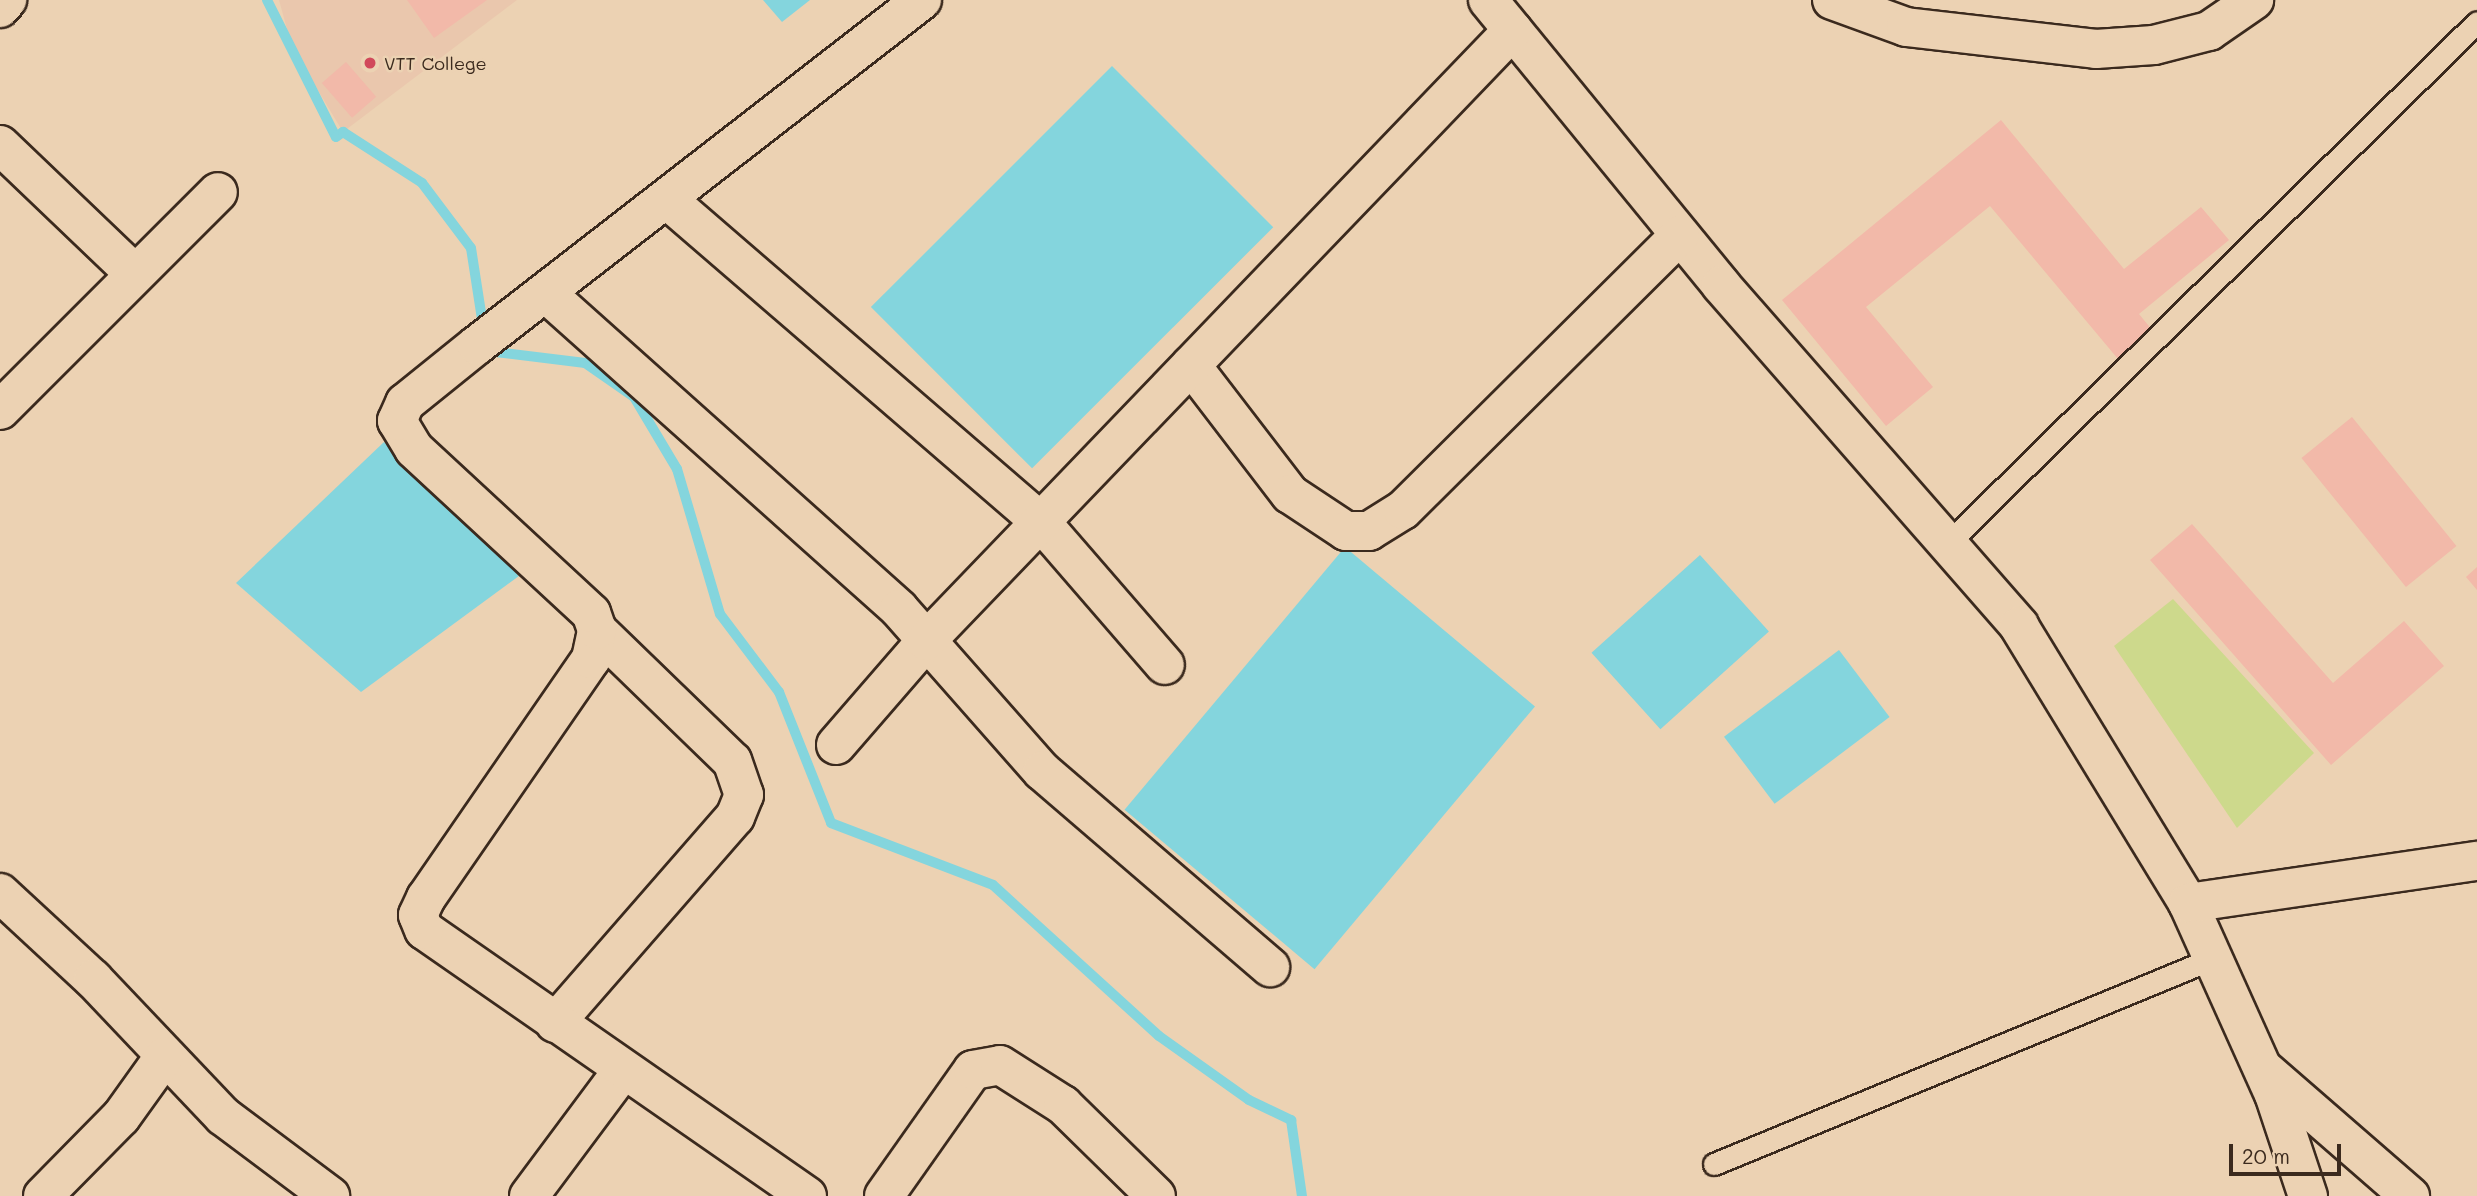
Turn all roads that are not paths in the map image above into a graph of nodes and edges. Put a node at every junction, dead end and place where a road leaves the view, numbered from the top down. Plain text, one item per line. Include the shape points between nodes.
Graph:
1 (7, 0) edge
2 (922, 0) edge
3 (1488, 0) edge
4 (1832, 0) edge
5 (2254, 0) edge
6 (0, 8) edge
7 (2477, 22) edge
8 (1513, 30) junction
9 (0, 145) edge
10 (218, 192) dead end
11 (669, 201) junction
12 (1680, 235) junction
13 (135, 274) junction
14 (547, 294) junction
15 (1191, 365) junction
16 (0, 410) edge
17 (1041, 522) junction
18 (1948, 543) junction
19 (597, 630) junction
20 (926, 640) junction
21 (1165, 665) dead end
22 (836, 745) dead end
23 (2477, 861) edge
24 (0, 893) edge
25 (2188, 904) junction
26 (2211, 958) junction
27 (1270, 967) dead end
28 (555, 1023) junction
29 (164, 1057) junction
30 (2262, 1067) junction
31 (624, 1070) junction
32 (1714, 1164) dead end
33 (43, 1196) edge
34 (330, 1196) edge
35 (529, 1196) edge
36 (807, 1196) edge
37 (884, 1196) edge
38 (1156, 1196) edge
39 (2308, 1196) edge
40 (2410, 1196) edge

1 - 6 street
2 - 11 street
3 - 8 street
4 - 5 street via 1906,27 2096,48 2154,45 2209,31
7 - 18 lane
8 - 12 street
8 - 15 street
9 - 13 street
10 - 13 street
11 - 14 street
11 - 17 street
12 - 15 street via 1404,510 1369,531 1346,531 1290,494
12 - 18 street
13 - 16 street
14 - 19 street via 405,403 397,421 402,436 591,613
14 - 20 street via 899,609
15 - 17 street
17 - 20 street
17 - 21 street
18 - 25 street via 2019,626
19 - 28 street via 591,659 418,915 438,942
19 - 28 street via 732,761 744,795 734,817
20 - 22 street
20 - 27 street via 1042,771
23 - 25 street
24 - 29 street
25 - 26 street
26 - 30 street
26 - 32 lane
28 - 31 street
29 - 33 street via 121,1117
29 - 34 street via 251,1140
30 - 39 street
30 - 40 street
31 - 35 street
31 - 36 street
37 - 38 street via 973,1069 1000,1065 1063,1105

